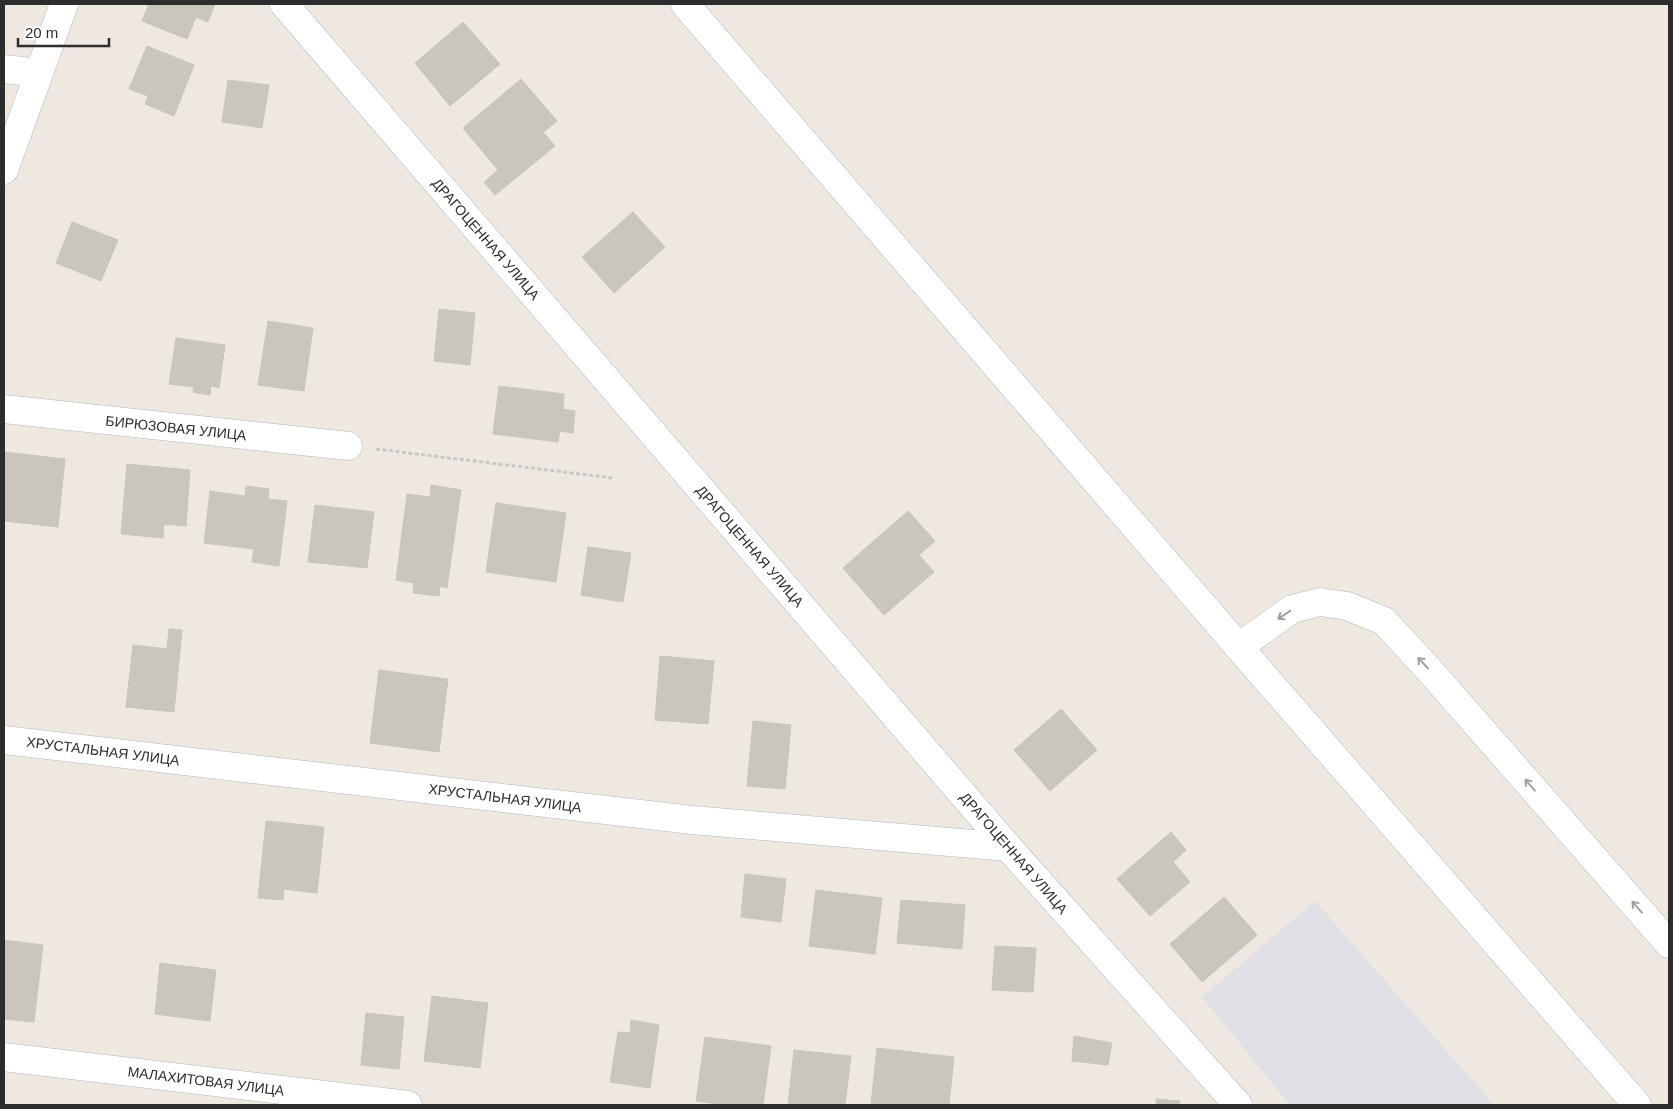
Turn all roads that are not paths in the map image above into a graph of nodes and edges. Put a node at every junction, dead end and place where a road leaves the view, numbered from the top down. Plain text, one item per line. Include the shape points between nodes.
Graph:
1 (64, 4) edge
2 (284, 4) edge
3 (685, 4) edge
4 (4, 69) edge
5 (39, 73) junction
6 (4, 170) edge
7 (4, 409) edge
8 (348, 446) road end
9 (1239, 647) junction
10 (4, 740) edge
11 (1008, 847) junction
12 (1669, 944) edge
13 (4, 1057) edge
14 (1220, 1095) edge
15 (408, 1105) edge
16 (1238, 1105) edge
17 (1637, 1105) edge

1 - 5 street
2 - 11 street, ДРАГОЦЕННАЯ УЛИЦА
3 - 9 street
4 - 5 street
5 - 6 street
7 - 8 street, БИРЮЗОВАЯ УЛИЦА
12 -> 9 street via 1384,622 1346,606 1320,602 1292,609
9 - 17 street
10 - 11 street, ХРУСТАЛЬНАЯ УЛИЦА via 692,820
11 - 14 street, ДРАГОЦЕННАЯ УЛИЦА
13 - 15 street, МАЛАХИТОВАЯ УЛИЦА
14 - 16 street, ДРАГОЦЕННАЯ УЛИЦА

